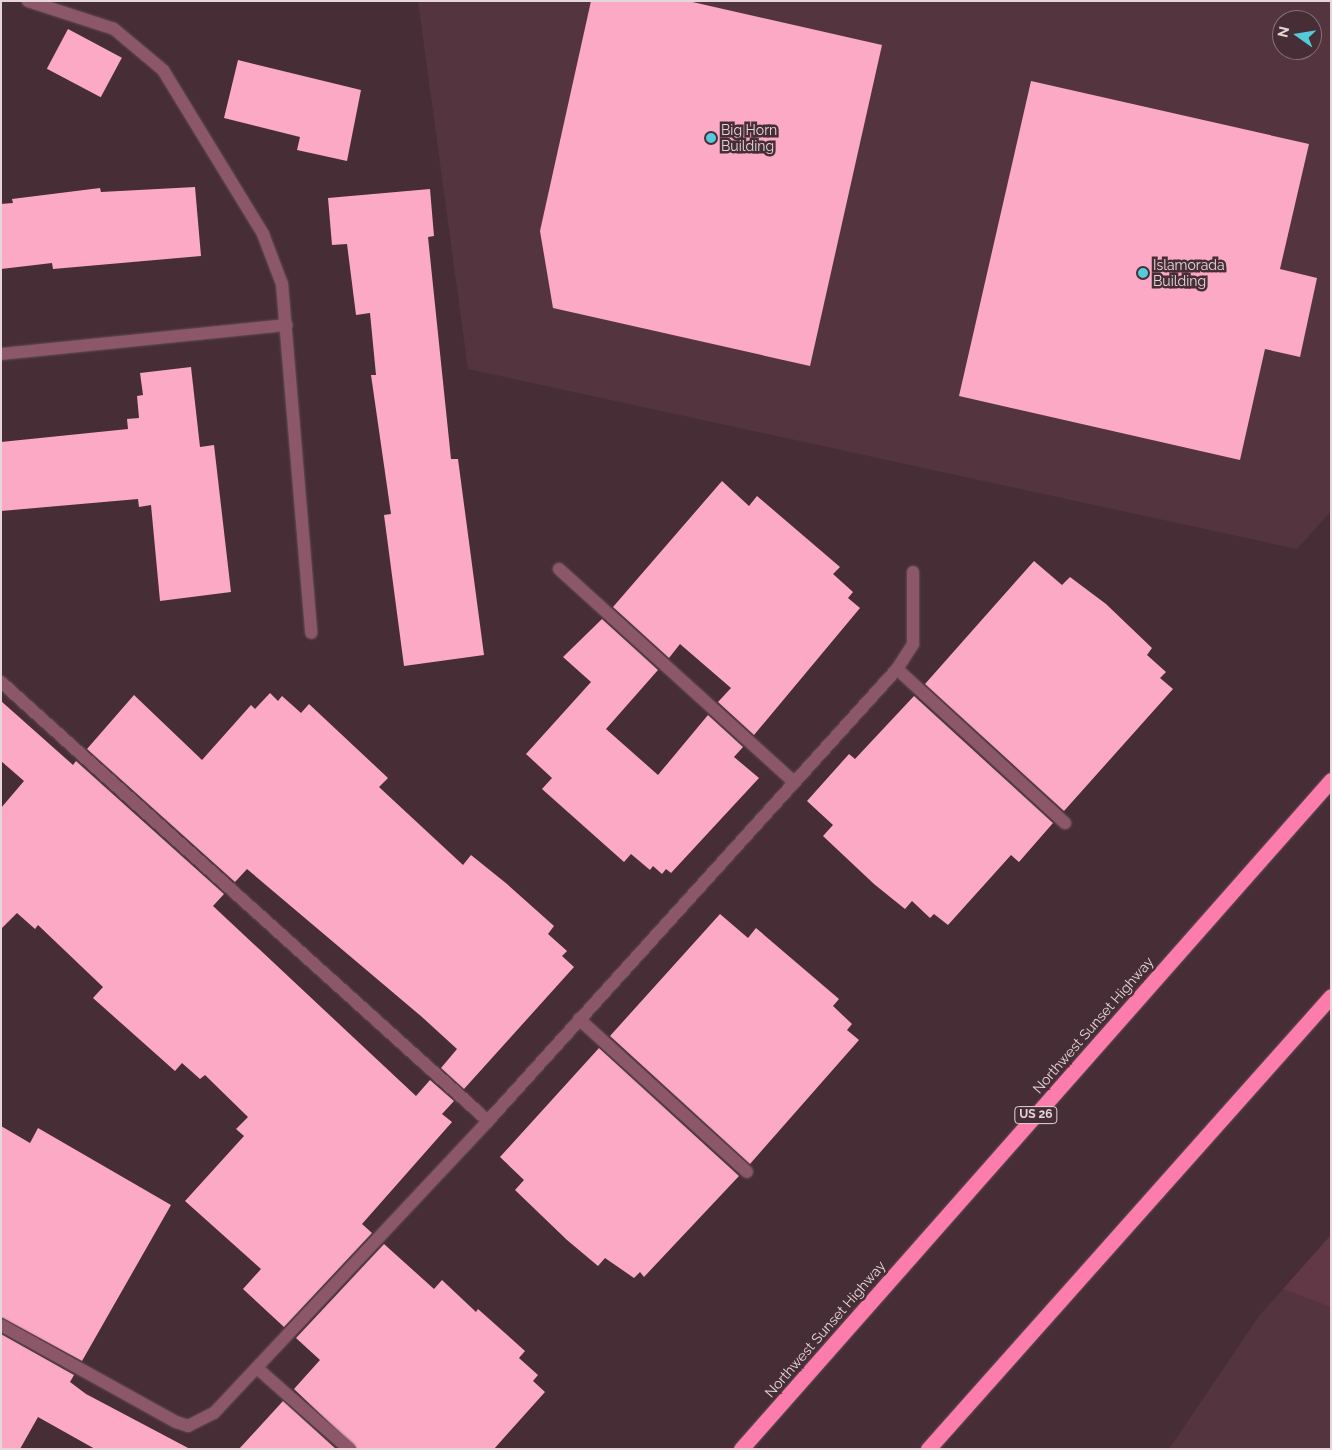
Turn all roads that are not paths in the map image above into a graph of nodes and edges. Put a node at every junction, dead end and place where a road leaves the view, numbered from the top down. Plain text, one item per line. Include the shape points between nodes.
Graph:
1 (28, 1) edge
2 (287, 325) junction
3 (1, 354) edge
4 (559, 569) dead end
5 (913, 572) dead end
6 (311, 633) dead end
7 (896, 669) junction
8 (1, 682) edge
9 (1331, 780) edge
10 (793, 781) junction
11 (1065, 823) dead end
12 (1331, 996) edge
13 (579, 1019) junction
14 (488, 1121) junction
15 (747, 1172) dead end
16 (1, 1325) edge
17 (257, 1368) junction
18 (349, 1449) edge
19 (741, 1449) edge
20 (928, 1449) edge

1 - 2 lane via 68,10 114,30 163,70 263,234 282,284
2 - 3 lane
2 - 6 lane
4 - 10 lane
5 - 7 lane via 913,644
7 - 10 lane
7 - 11 lane
8 - 14 lane
9 - 19 highway, Northwest Sunset Highway / US 26
10 - 13 lane
12 - 20 highway
13 - 14 lane
13 - 15 lane
14 - 17 lane
16 - 17 lane via 188,1426 214,1413
17 - 18 lane

